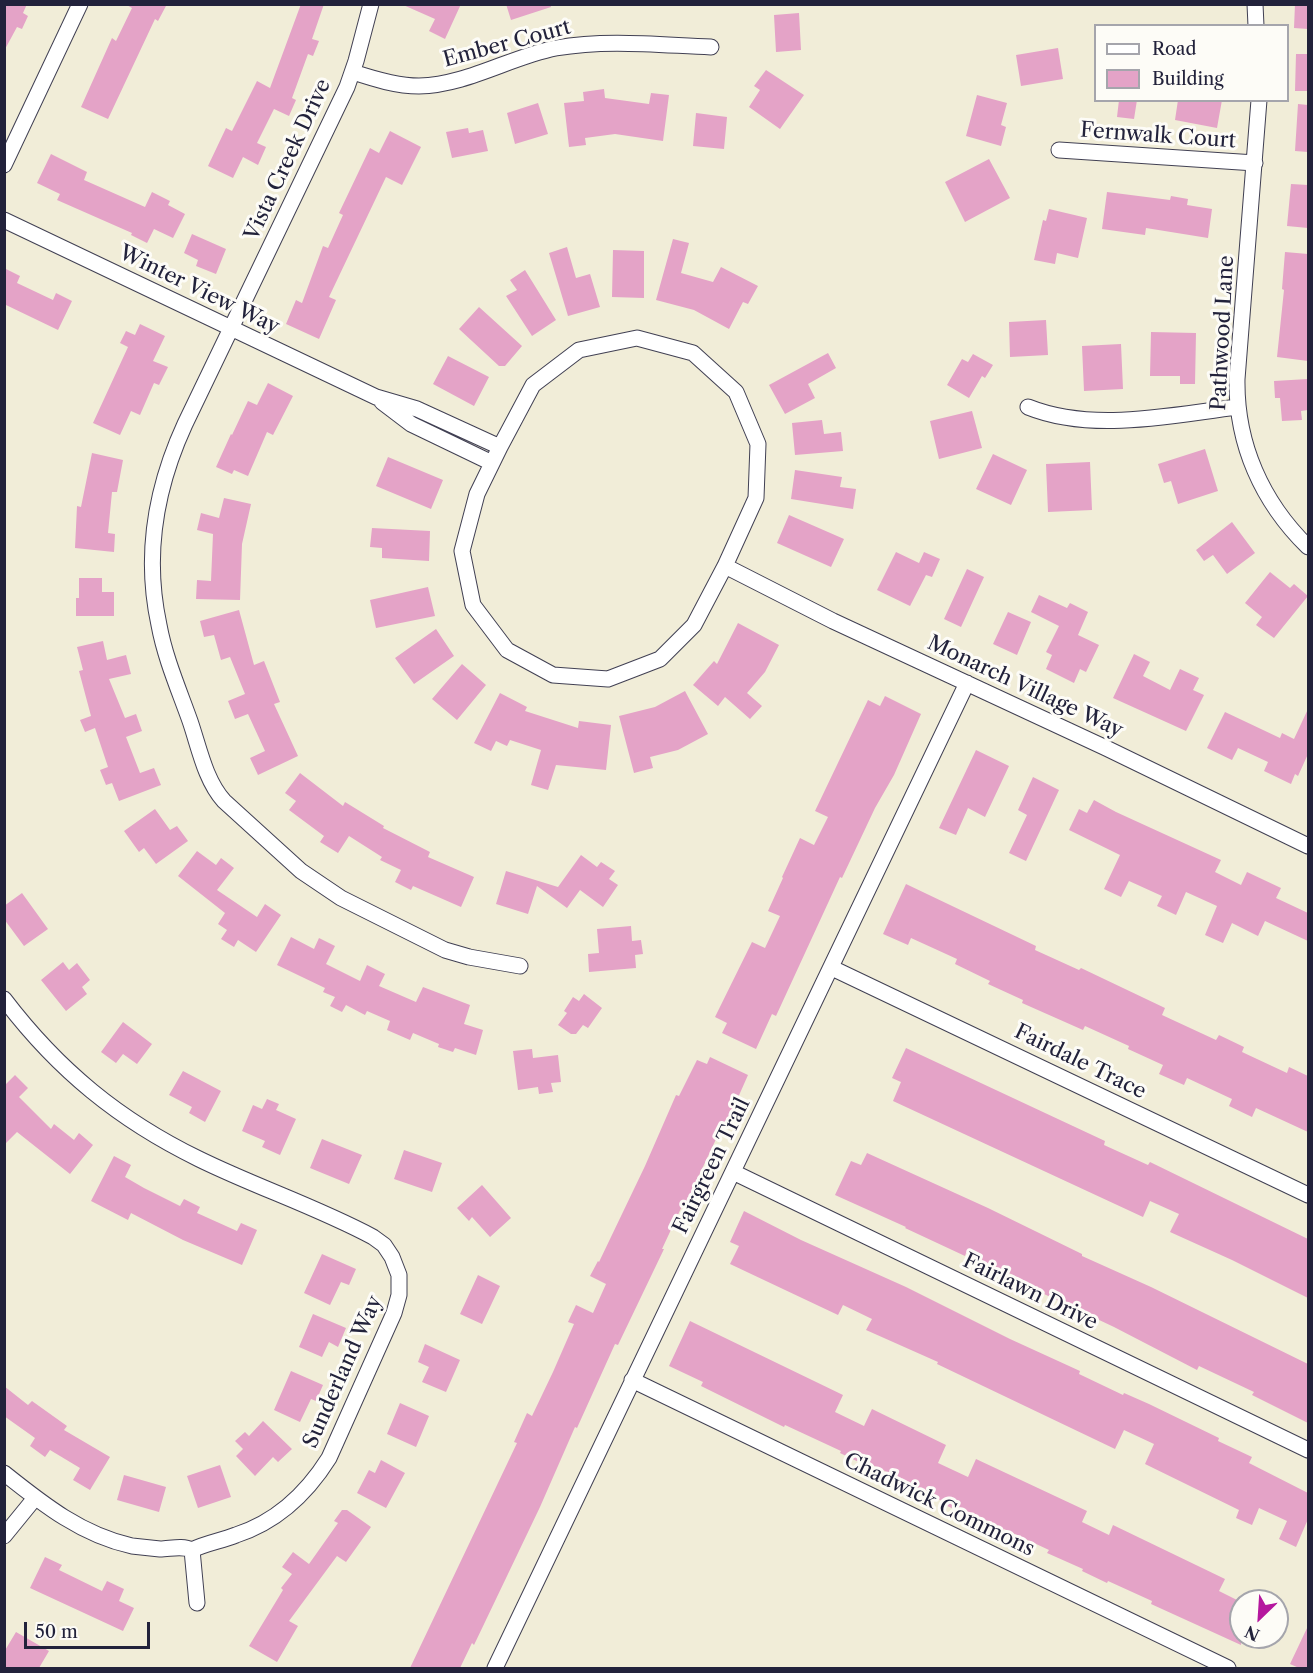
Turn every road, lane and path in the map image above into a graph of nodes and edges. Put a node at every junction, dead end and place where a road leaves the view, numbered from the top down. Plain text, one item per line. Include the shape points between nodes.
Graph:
1 (80, 4) edge
2 (371, 4) edge
3 (1255, 4) edge
4 (1256, 24) edge
5 (711, 47) dead end
6 (353, 72) junction
7 (1259, 102) edge
8 (1059, 150) dead end
9 (1255, 163) junction
10 (4, 165) edge
11 (4, 220) edge
12 (231, 328) junction
13 (375, 397) junction
14 (1028, 407) dead end
15 (1238, 408) junction
16 (500, 447) junction
17 (492, 463) junction
18 (1308, 546) edge
19 (725, 566) junction
20 (968, 683) junction
21 (1308, 846) edge
22 (520, 966) dead end
23 (832, 968) junction
24 (4, 999) edge
25 (733, 1172) junction
26 (1308, 1195) edge
27 (632, 1380) junction
28 (1308, 1450) edge
29 (4, 1473) edge
30 (35, 1498) junction
31 (4, 1536) edge
32 (192, 1550) junction
33 (197, 1603) dead end
34 (495, 1668) edge
35 (1227, 1668) edge

1 - 10 street
2 - 6 street, Vista Creek Drive
3 - 4 street
5 - 6 street, Ember Court via 583,44 539,52 430,86
6 - 12 street, Vista Creek Drive
7 - 9 street, Pathwood Lane
8 - 9 street, Fernwalk Court
9 - 15 street, Pathwood Lane
11 - 12 street, Winter View Way
12 - 13 street, Winter View Way
12 - 22 street, Vista Creek Drive via 171,457 158,503 153,550 160,632 210,779 219,795 289,862 341,898 445,950
13 - 16 street, Winter View Way via 417,409
13 - 17 street, Winter View Way via 411,424
14 - 15 street via 1056,417 1096,422
15 - 18 street, Pathwood Lane via 1248,456 1261,485 1279,514
16 - 17 street
16 - 19 street via 533,385 579,350 637,338 693,353 736,392 758,444 756,498
17 - 19 street via 477,494 462,551 473,605 507,650 553,675 608,679 660,659 694,626
19 - 20 street, Monarch Village Way
20 - 21 street, Monarch Village Way
20 - 23 street, Fairgreen Trail
23 - 25 street, Fairgreen Trail
23 - 26 street, Fairdale Trace
24 - 32 street, Sunderland Way via 58,1061 122,1116 200,1160 373,1237 386,1248 396,1266 400,1285 394,1313 342,1432 315,1479 270,1519 238,1535
25 - 27 street, Fairgreen Trail
25 - 28 street, Fairlawn Drive
27 - 34 street, Fairgreen Trail
27 - 35 street, Chadwick Commons
29 - 30 street, Sunderland Way
30 - 31 street
30 - 32 street, Sunderland Way via 64,1518 109,1539 148,1548
32 - 33 street

